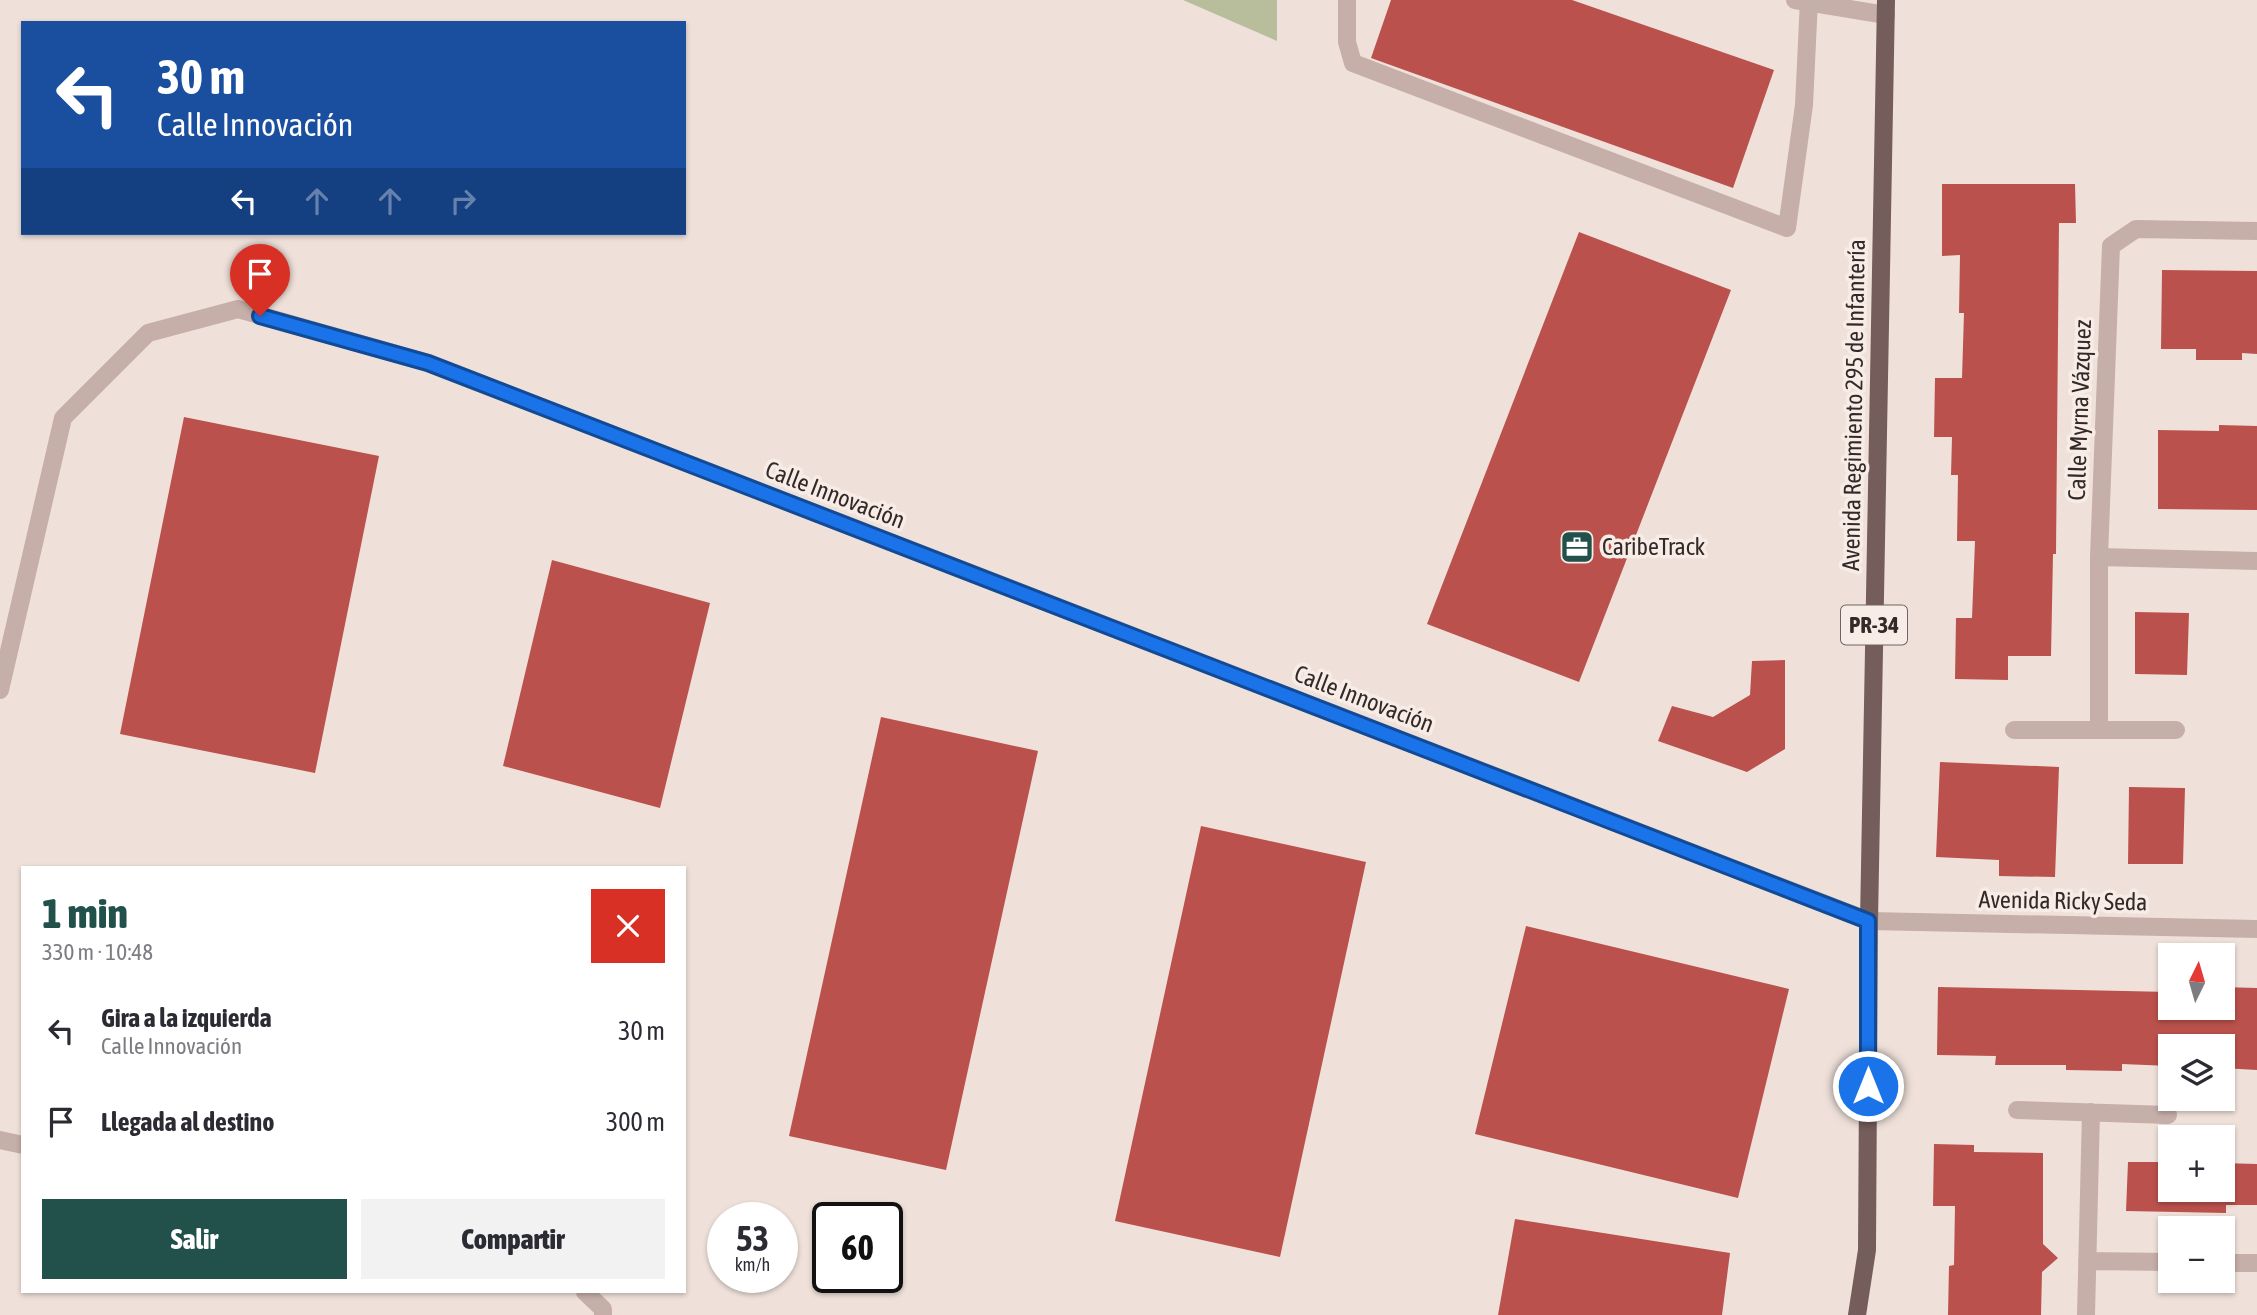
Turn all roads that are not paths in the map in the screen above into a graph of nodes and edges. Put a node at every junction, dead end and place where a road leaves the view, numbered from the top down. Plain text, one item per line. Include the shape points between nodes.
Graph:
1 (1347, 0) edge
2 (1804, 1) edge
3 (1886, 7) edge
4 (2257, 231) edge
5 (2099, 557) junction
6 (2257, 561) edge
7 (0, 690) edge
8 (2099, 727) junction
9 (2014, 730) dead end
10 (2176, 730) dead end
11 (1868, 921) junction
12 (2257, 929) edge
13 (2017, 1110) dead end
14 (2091, 1112) junction
15 (2168, 1115) dead end
16 (0, 1140) edge
17 (21, 1145) edge
18 (2087, 1261) junction
19 (2158, 1262) edge
20 (2235, 1263) edge
21 (2257, 1263) edge
22 (585, 1293) edge
23 (603, 1315) edge
24 (1857, 1315) edge
25 (2086, 1315) edge

1 - 2 street via 1347,42 1353,63 1787,228 1804,104
2 - 3 street
3 - 11 main road, Avenida Regimiento 295 de Infantería / PR-34
4 - 5 street, Calle Myrna Vázquez via 2136,229 2111,246
5 - 6 street
5 - 8 street, Calle Myrna Vázquez
7 - 11 street, Calle Innovación via 63,418 148,332 238,309 428,363
8 - 9 street
8 - 10 street
11 - 12 street, Avenida Ricky Seda
11 - 24 main road, Avenida Regimiento 295 de Infantería / PR-34 via 1867,1250
13 - 14 street
14 - 15 street
14 - 18 street
16 - 17 street
18 - 19 street
18 - 25 street
20 - 21 street
22 - 23 street via 603,1308

